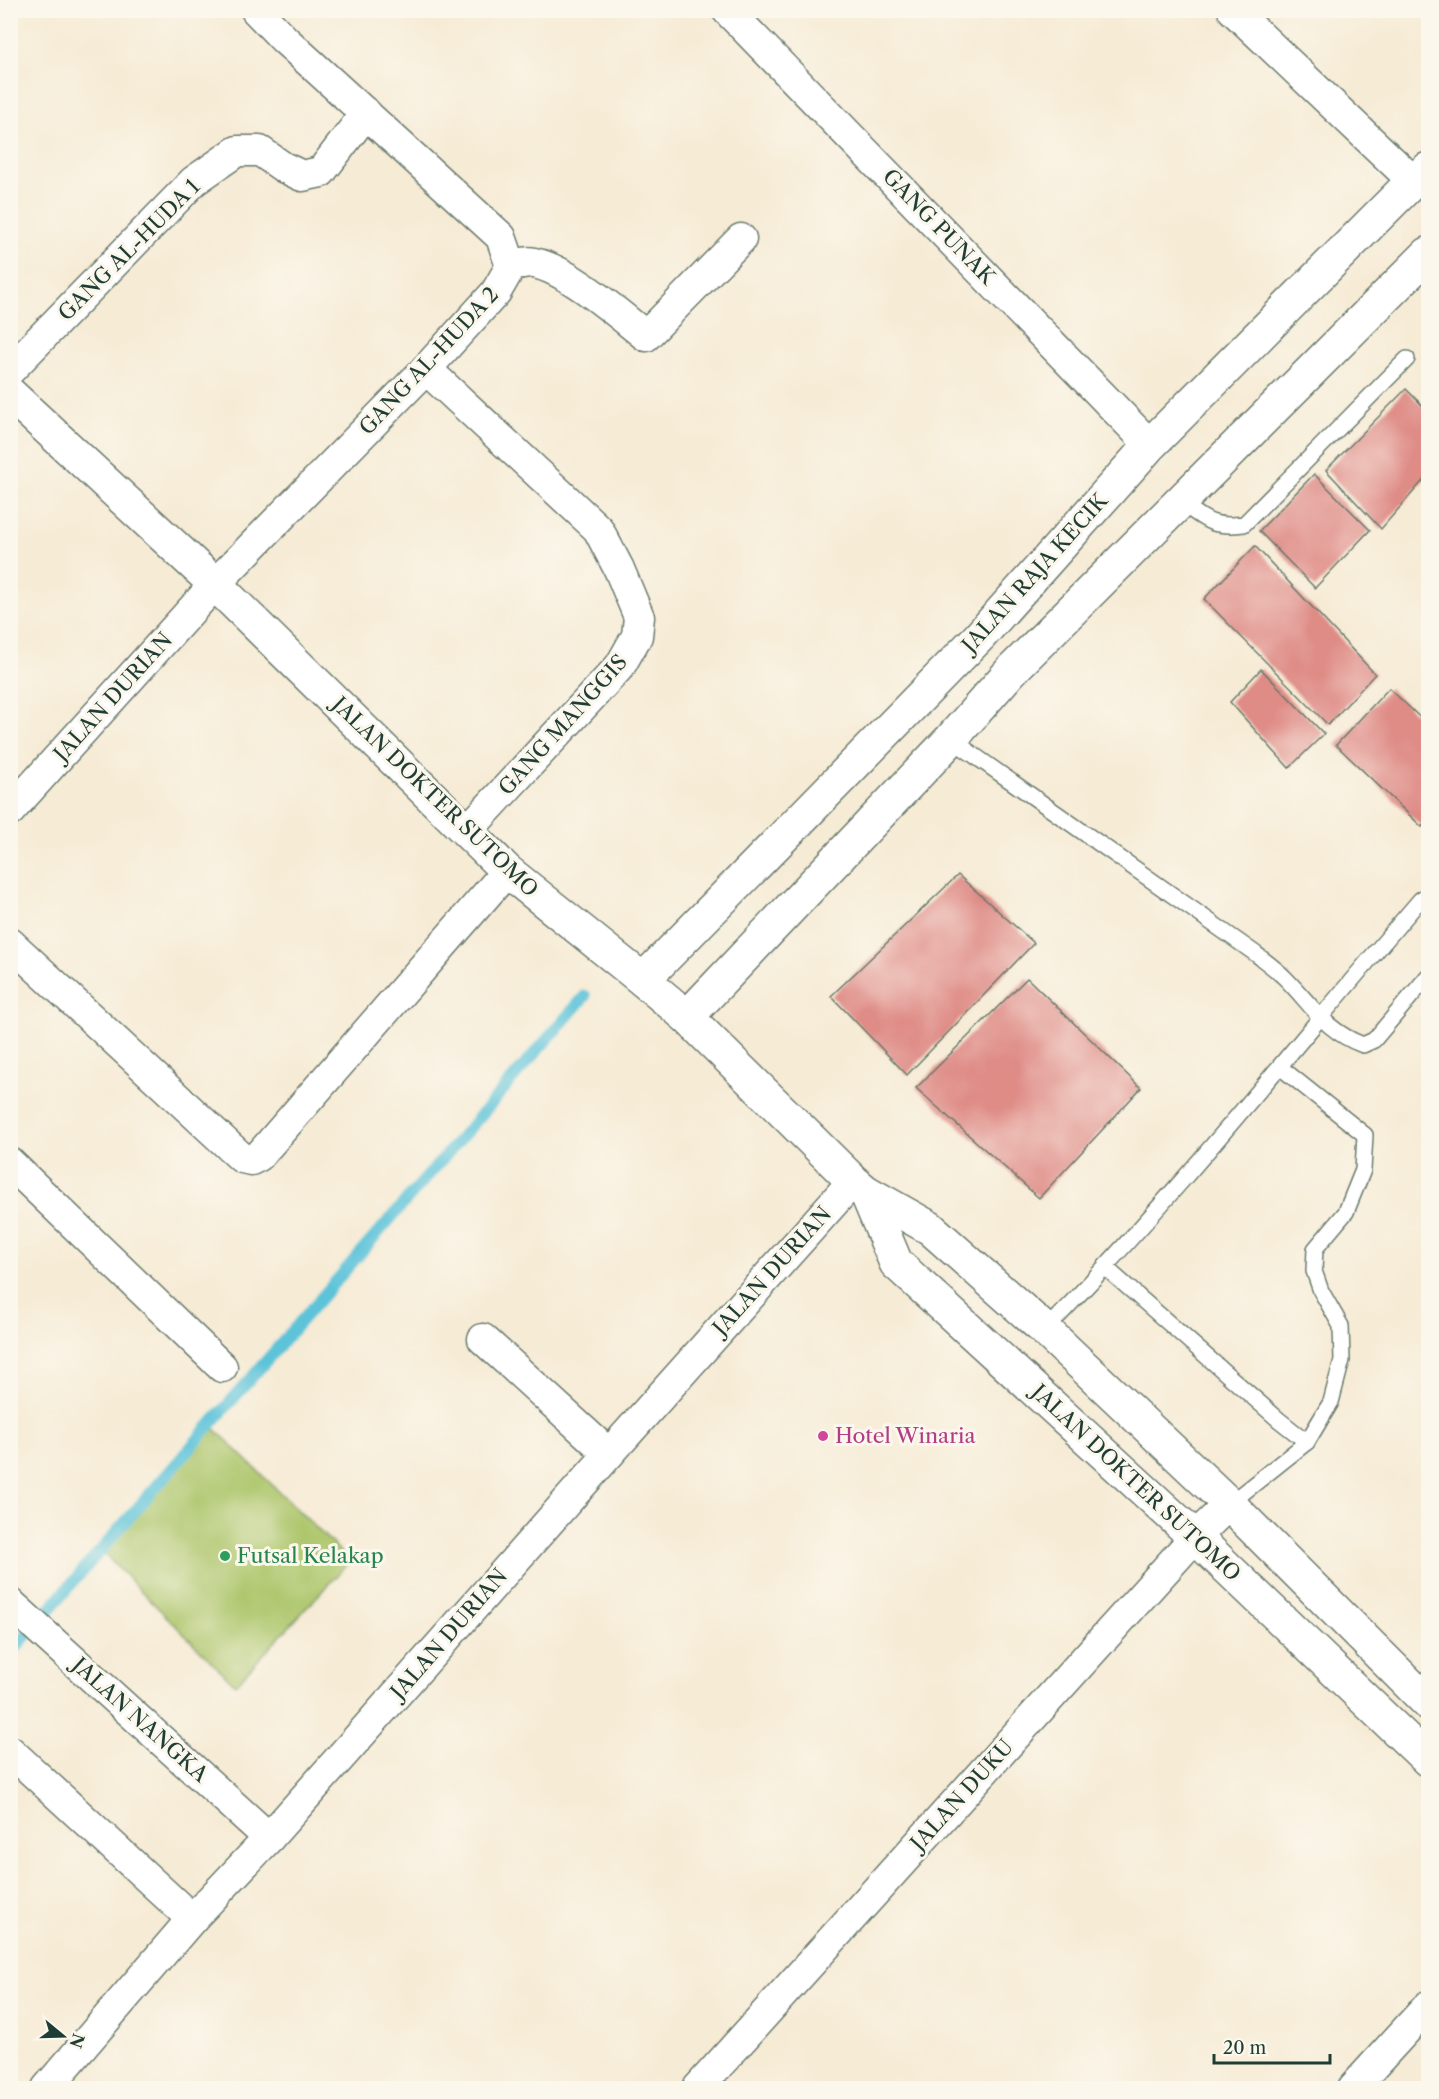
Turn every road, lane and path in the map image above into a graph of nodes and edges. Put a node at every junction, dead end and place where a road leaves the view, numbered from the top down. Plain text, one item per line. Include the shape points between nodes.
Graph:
1 (256, 10) edge
2 (727, 10) edge
3 (1233, 10) edge
4 (366, 113) junction
5 (1421, 175) edge
6 (741, 238) dead end
7 (1428, 254) edge
8 (511, 266) junction
9 (1407, 359) dead end
10 (426, 369) junction
11 (10, 370) edge
12 (10, 394) edge
13 (1150, 445) junction
14 (1179, 501) junction
15 (215, 584) junction
16 (979, 637) junction
17 (1011, 671) junction
18 (951, 739) junction
19 (10, 811) edge
20 (467, 831) junction
21 (507, 871) junction
22 (1428, 894) edge
23 (10, 943) edge
24 (1428, 976) edge
25 (643, 980) junction
26 (687, 1017) junction
27 (1319, 1017) junction
28 (1280, 1067) junction
29 (10, 1163) edge
30 (860, 1186) junction
31 (1106, 1268) junction
32 (1045, 1330) junction
33 (483, 1339) dead end
34 (222, 1367) dead end
35 (1307, 1442) junction
36 (609, 1454) junction
37 (1229, 1504) junction
38 (1195, 1537) junction
39 (13, 1605) edge
40 (1427, 1698) edge
41 (10, 1750) edge
42 (1428, 1760) edge
43 (269, 1838) junction
44 (192, 1919) junction
45 (1428, 2006) edge
46 (47, 2088) edge
47 (698, 2088) edge
48 (1353, 2088) edge

1 - 4 street, GANG AL-HUDA 2
2 - 13 street, GANG PUNAK
3 - 5 street
4 - 8 street, GANG AL-HUDA 2 via 501,237
4 - 11 street, GANG AL-HUDA 1 via 321,172 302,176 260,151 237,151 194,181
5 - 13 main road, JALAN RAJA KECIK
6 - 8 street via 646,336 556,270 531,262
7 - 14 main road
8 - 10 street, GANG AL-HUDA 2 via 496,292
9 - 14 lane via 1244,524 1216,524
10 - 15 street, GANG AL-HUDA 2
10 - 20 street, GANG MANGGIS via 598,529 639,616 637,636 621,666
12 - 15 main road, JALAN DOKTER SUTOMO
13 - 16 main road, JALAN RAJA KECIK
14 - 17 main road
15 - 19 street, JALAN DURIAN
15 - 20 main road, JALAN DOKTER SUTOMO
16 - 17 main road
16 - 25 main road, JALAN RAJA KECIK
17 - 18 main road
18 - 26 main road
18 - 27 lane via 1256,954 1284,977
20 - 21 main road, JALAN DOKTER SUTOMO
21 - 23 street via 259,1156 251,1160 242,1158
21 - 25 main road, JALAN DOKTER SUTOMO
22 - 27 lane
24 - 27 lane via 1374,1040 1363,1045 1345,1038
25 - 26 main road, JALAN DOKTER SUTOMO
26 - 30 main road, JALAN DOKTER SUTOMO
27 - 28 lane
28 - 31 lane
28 - 35 lane via 1365,1135 1363,1170 1346,1212 1315,1249 1314,1271 1341,1326 1342,1360 1331,1402
29 - 34 street
30 - 32 main road, JALAN DOKTER SUTOMO via 930,1228
30 - 36 street, JALAN DURIAN
30 - 38 main road, JALAN DOKTER SUTOMO via 896,1263
31 - 32 lane
31 - 35 lane
32 - 37 main road, JALAN DOKTER SUTOMO
33 - 36 street
35 - 37 lane
36 - 43 street, JALAN DURIAN
37 - 38 street, JALAN DUKU
37 - 40 main road, JALAN DOKTER SUTOMO
38 - 42 main road, JALAN DOKTER SUTOMO
38 - 47 street, JALAN DUKU
39 - 43 street, JALAN NANGKA
41 - 44 street
43 - 44 street, JALAN DURIAN
44 - 46 street, JALAN DURIAN
45 - 48 street

